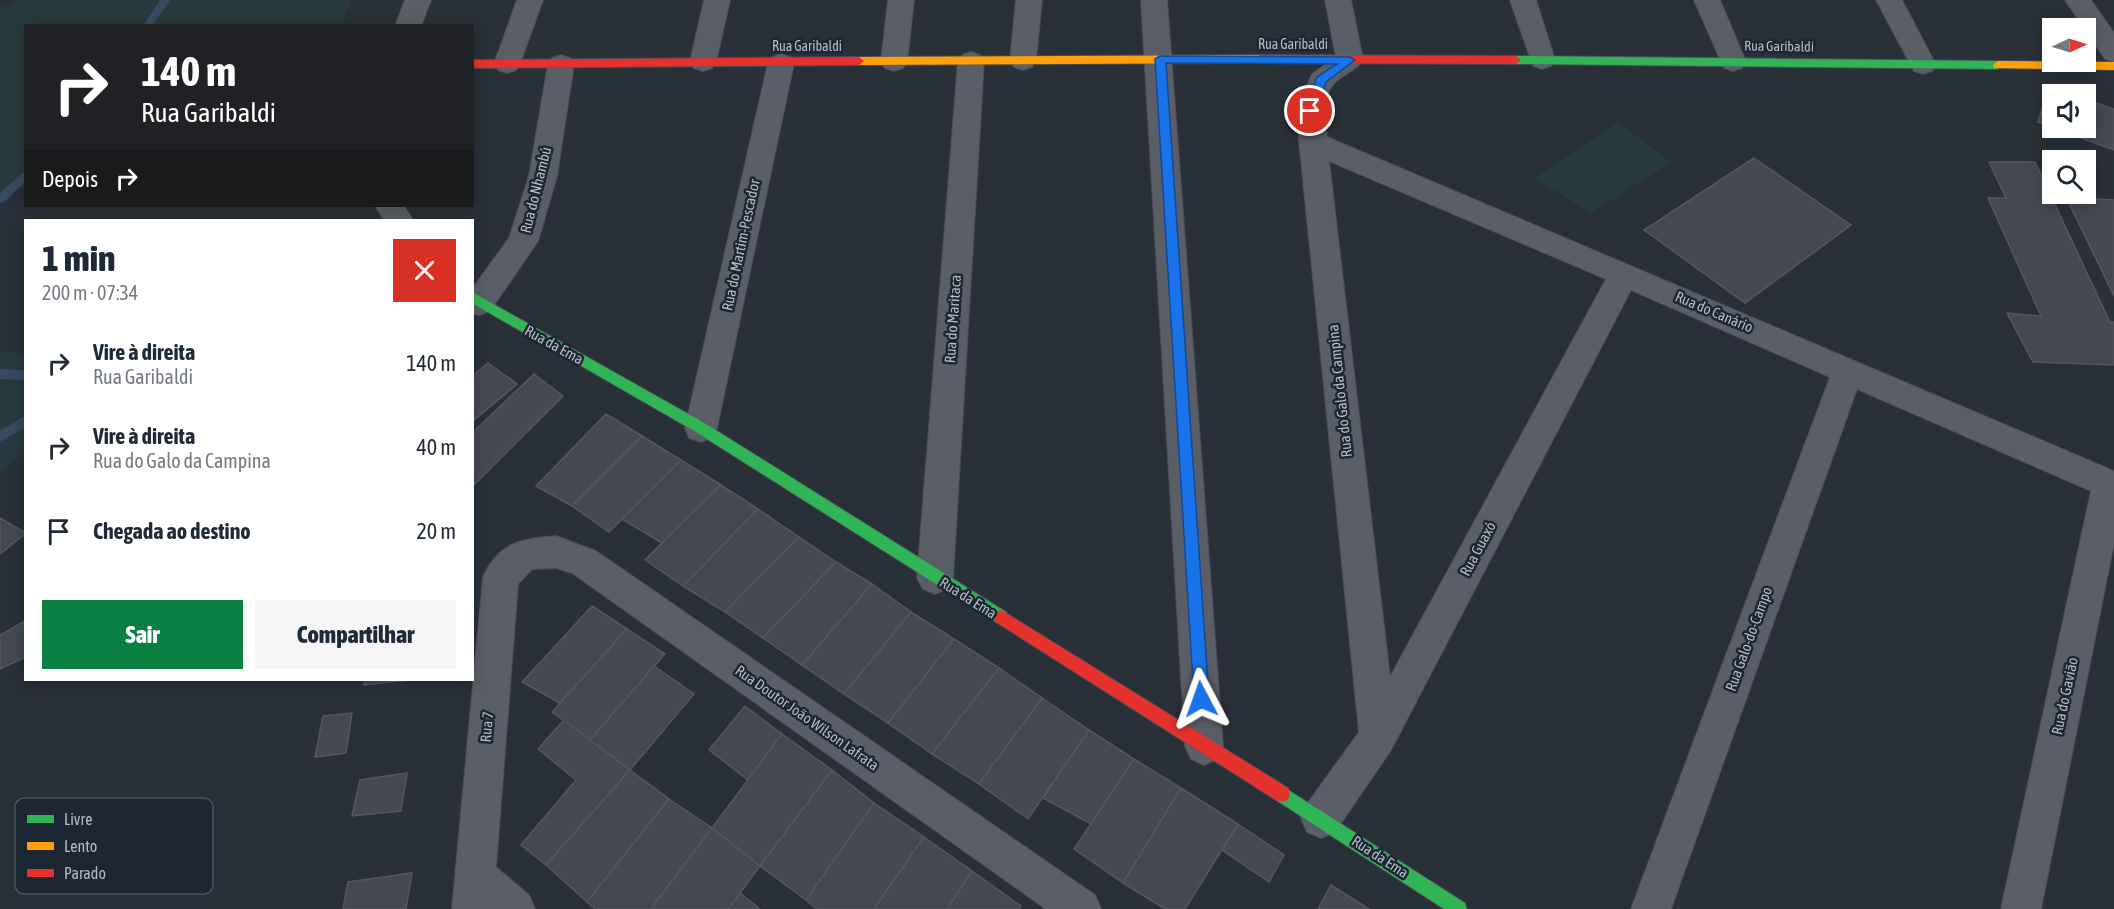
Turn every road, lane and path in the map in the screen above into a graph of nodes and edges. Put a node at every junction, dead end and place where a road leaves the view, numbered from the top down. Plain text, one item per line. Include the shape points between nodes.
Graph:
1 (418, 0) edge
2 (530, 0) edge
3 (717, 0) edge
4 (901, 0) edge
5 (1029, 0) edge
6 (1154, 0) edge
7 (1338, 0) edge
8 (1523, 0) edge
9 (1707, 0) edge
10 (1889, 0) edge
11 (2078, 0) edge
12 (409, 24) edge
13 (2114, 53) edge
14 (1160, 59) junction
15 (1350, 60) junction
16 (1542, 60) junction
17 (971, 61) junction
18 (1023, 61) junction
19 (703, 62) junction
20 (894, 62) junction
21 (1734, 62) junction
22 (781, 63) junction
23 (474, 64) edge
24 (507, 64) junction
25 (561, 64) junction
26 (1923, 65) junction
27 (2114, 66) edge
28 (1312, 142) junction
29 (1624, 274) junction
30 (476, 300) edge
31 (1848, 370) junction
32 (701, 428) junction
33 (2111, 485) edge
34 (524, 554) joint
35 (935, 578) junction
36 (1378, 738) junction
37 (1204, 746) junction
38 (1322, 818) junction
39 (473, 891) edge
40 (515, 909) edge
41 (1081, 909) edge
42 (1459, 909) edge
43 (1651, 909) edge
44 (2021, 909) edge

1 - 12 street
2 - 24 street
3 - 19 street
4 - 20 street
5 - 18 street
6 - 14 street
7 - 15 street
8 - 16 street
9 - 21 street
10 - 26 street
11 - 13 street
14 - 15 street, Rua Garibaldi
14 - 18 street, Rua Garibaldi
14 - 37 street
15 - 16 street, Rua Garibaldi
15 - 28 street, Rua do Galo da Campina via 1321,80 1310,111
16 - 21 street, Rua Garibaldi
17 - 18 street, Rua Garibaldi
17 - 20 street, Rua Garibaldi
17 - 35 street, Rua do Maritaca
19 - 22 street, Rua Garibaldi
19 - 25 street, Rua Garibaldi
20 - 22 street, Rua Garibaldi
21 - 26 street, Rua Garibaldi
22 - 32 street, Rua do Martim-Pescador
23 - 24 street, Rua Garibaldi
24 - 25 street, Rua Garibaldi
25 - 30 street, Rua do Nhambú via 543,176 523,241
26 - 27 street, Rua Garibaldi
28 - 29 street, Rua do Canário
28 - 36 street, Rua do Galo da Campina
29 - 31 street, Rua do Canário
29 - 36 street, Rua Guaxó
30 - 32 street, Rua da Ema
31 - 33 street, Rua do Canário
31 - 43 street, Rua Galo-do-Campo
32 - 35 street, Rua da Ema
33 - 44 street, Rua do Gavião
34 - 39 street, Rua 7 via 501,577
34 - 41 street, Rua Doutor João Wilson Lafrata via 556,552 584,562
35 - 37 street, Rua da Ema
36 - 38 street, Rua Guaxó
37 - 38 street, Rua da Ema
38 - 42 street, Rua da Ema
39 - 40 street

